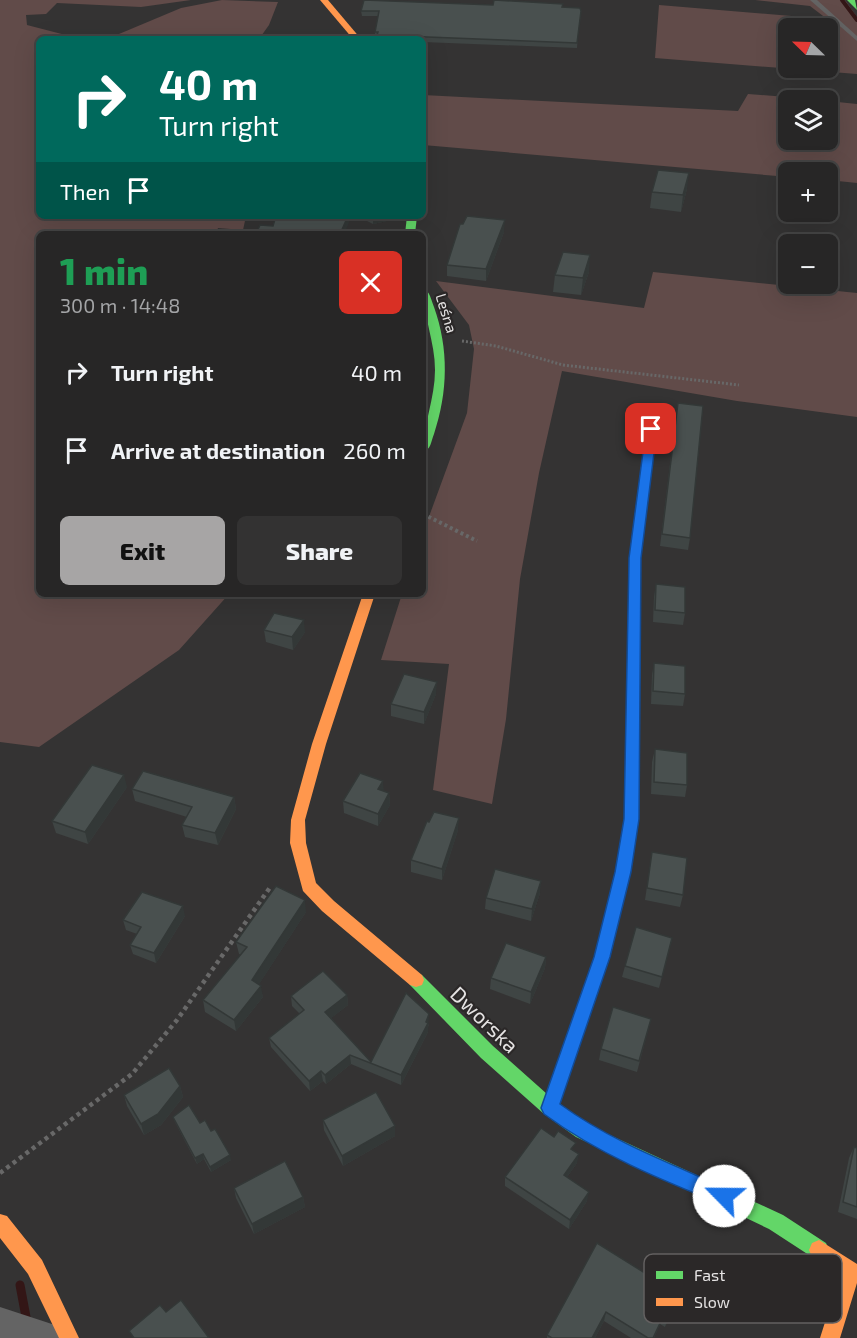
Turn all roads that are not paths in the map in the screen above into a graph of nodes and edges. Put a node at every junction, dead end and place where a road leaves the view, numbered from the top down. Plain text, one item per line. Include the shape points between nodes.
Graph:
1 (324, 0) edge
2 (813, 0) edge
3 (851, 0) edge
4 (857, 8) edge
5 (354, 36) edge
6 (857, 39) edge
7 (426, 301) edge
8 (651, 429) dead end
9 (426, 440) edge
10 (368, 597) edge
11 (550, 1108) junction
12 (0, 1223) edge
13 (826, 1254) edge
14 (854, 1272) edge
15 (842, 1305) edge
16 (835, 1323) edge
17 (0, 1325) edge
18 (46, 1338) edge
19 (69, 1338) edge
20 (830, 1338) edge

1 - 5 main road
2 - 6 lane
3 - 4 main road
7 - 9 main road, Leśna via 444,369 441,395
8 - 11 lane via 635,558 632,819 602,957
10 - 11 main road, Dworska via 298,820 298,843 309,886 409,973 487,1052
11 - 13 main road, Dworska via 582,1131 776,1222
12 - 19 main road via 35,1267
14 - 15 main road, Dworska
16 - 20 main road, Dworska
17 - 18 street

